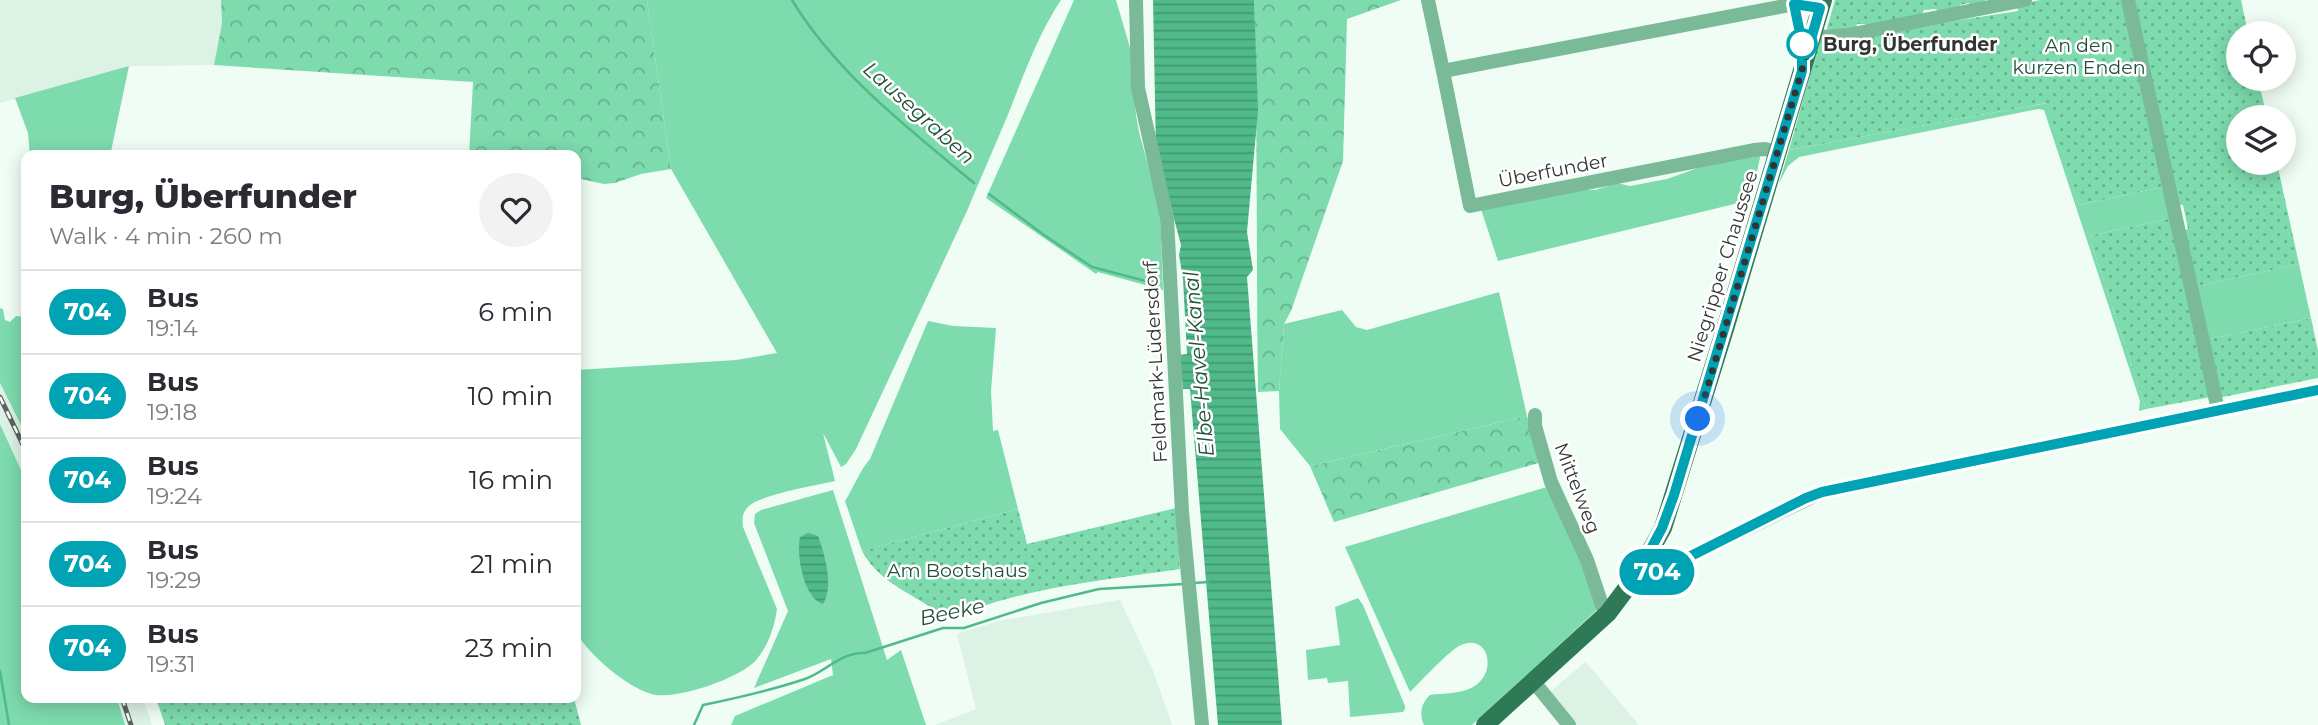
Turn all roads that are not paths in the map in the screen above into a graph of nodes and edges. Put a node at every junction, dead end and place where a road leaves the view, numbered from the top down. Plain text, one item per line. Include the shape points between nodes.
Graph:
1 (1136, 0) edge
2 (1428, 0) edge
3 (2025, 0) edge
4 (2128, 0) edge
5 (1822, 4) edge
6 (1813, 34) junction
7 (1443, 71) junction
8 (1778, 152) junction
9 (2318, 390) edge
10 (2218, 410) junction
11 (1535, 415) dead end
12 (1638, 573) junction
13 (1608, 613) junction
14 (1534, 682) junction
15 (1202, 725) edge
16 (1485, 725) edge
17 (1569, 725) edge

1 - 15 street, Feldmark-Lüdersdorf via 1141,107 1167,218 1182,512
2 - 7 street, Überfunder
3 - 6 street via 1848,35
4 - 10 street
5 - 6 main road, Niegripper Chaussee
5 - 7 street via 1794,4
6 - 8 main road, Niegripper Chaussee
7 - 8 street, Überfunder via 1470,206 1755,150
8 - 12 main road, Niegripper Chaussee via 1674,495
9 - 10 street
10 - 12 street via 1822,492 1667,568
11 - 13 street, Mittelweg via 1551,482
12 - 13 main road, Niegripper Chaussee
13 - 14 main road, Niegripper Chaussee
14 - 16 main road, Niegripper Chaussee
14 - 17 street

